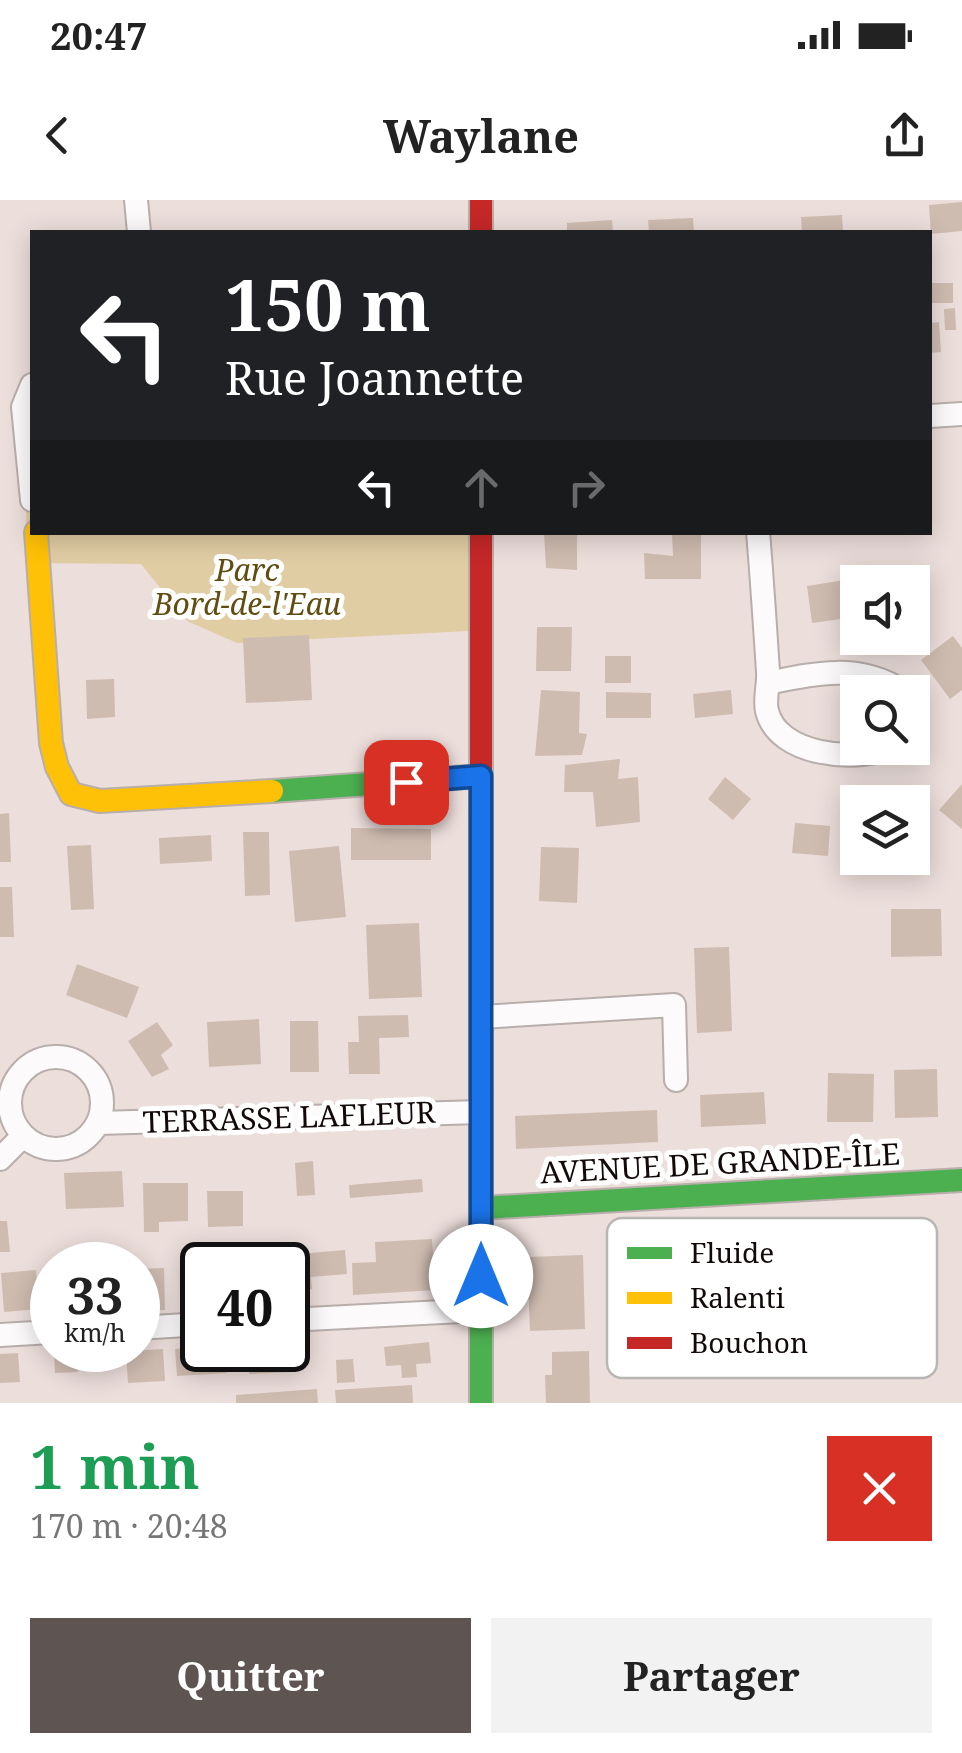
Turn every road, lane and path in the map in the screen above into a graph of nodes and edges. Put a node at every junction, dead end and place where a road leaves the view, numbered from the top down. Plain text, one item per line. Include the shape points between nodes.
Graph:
1 (136, 200) edge
2 (480, 200) edge
3 (139, 230) edge
4 (481, 230) edge
5 (30, 390) edge
6 (962, 414) edge
7 (932, 416) edge
8 (30, 479) edge
9 (36, 535) edge
10 (481, 535) edge
11 (758, 535) edge
12 (852, 675) edge
13 (768, 683) junction
14 (840, 754) edge
15 (481, 776) junction
16 (481, 1017) junction
17 (676, 1080) dead end
18 (481, 1112) junction
19 (98, 1123) junction
20 (12, 1130) edge
21 (0, 1159) edge
22 (962, 1180) edge
23 (481, 1208) junction
24 (481, 1310) junction
25 (310, 1319) edge
26 (30, 1333) edge
27 (0, 1334) edge
28 (481, 1403) edge

1 - 3 street
2 - 4 street
5 - 8 street via 23,407
6 - 7 street
9 - 15 street via 48,737 71,794 100,801 150,799
10 - 15 street
11 - 13 street
12 - 13 street via 831,670
13 - 14 street via 766,710 776,726 817,754
15 - 16 street
16 - 17 street via 674,1005
16 - 18 street
18 - 19 street, TERRASSE LAFLEUR
18 - 23 street
19 - 20 street, TERRASSE LAFLEUR via 64,1149 34,1145
19 - 20 street, TERRASSE LAFLEUR via 101,1092 94,1077 69,1058 53,1057 24,1069 15,1081
20 - 21 street
22 - 23 street, AVENUE DE GRANDE-ÎLE
23 - 24 street
24 - 25 street
24 - 28 street
26 - 27 street

